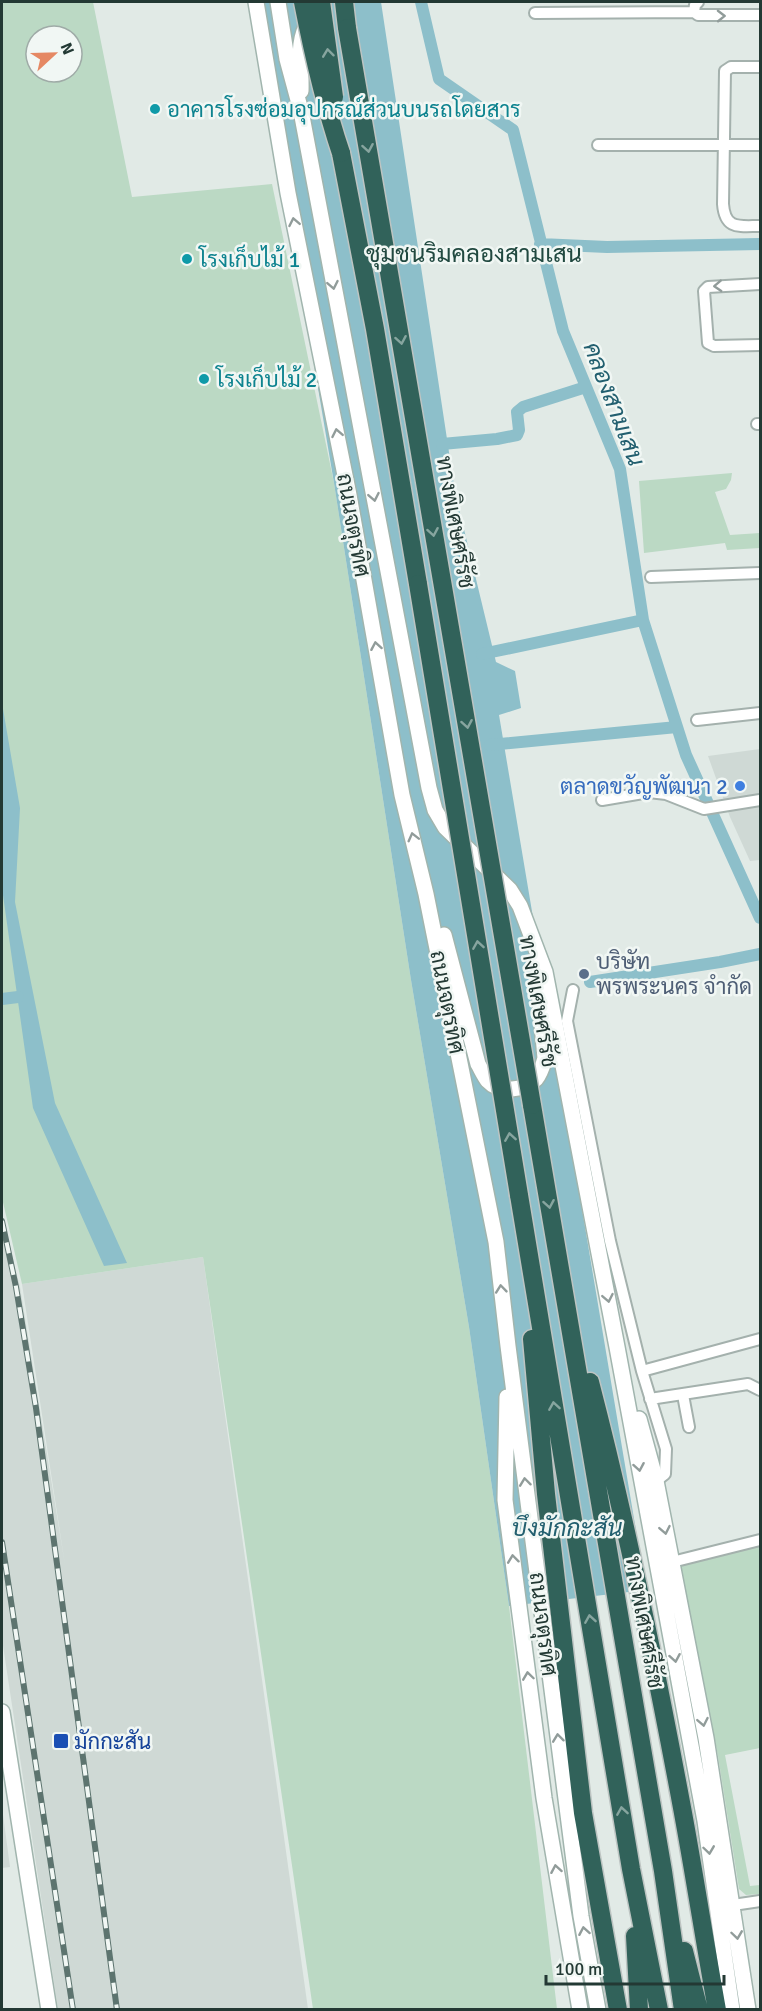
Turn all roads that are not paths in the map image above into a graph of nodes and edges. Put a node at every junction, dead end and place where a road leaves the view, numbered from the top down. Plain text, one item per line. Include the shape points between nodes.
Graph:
1 (256, 2) edge
2 (278, 2) edge
3 (303, 2) edge
4 (321, 2) edge
5 (326, 2) edge
6 (346, 2) edge
7 (696, 7) edge
8 (535, 13) dead end
9 (760, 15) edge
10 (760, 67) edge
11 (301, 111) junction
12 (598, 145) dead end
13 (724, 145) junction
14 (760, 145) edge
15 (341, 153) junction
16 (760, 226) edge
17 (760, 284) edge
18 (760, 345) edge
19 (760, 573) edge
20 (651, 577) dead end
21 (760, 713) edge
22 (698, 720) dead end
23 (602, 800) dead end
24 (760, 800) edge
25 (426, 894) junction
26 (540, 957) junction
27 (573, 990) dead end
28 (519, 1195) junction
29 (559, 1261) junction
30 (760, 1339) edge
31 (508, 1347) junction
32 (617, 1347) junction
33 (642, 1371) junction
34 (760, 1390) edge
35 (683, 1395) junction
36 (650, 1399) junction
37 (689, 1426) dead end
38 (656, 1481) junction
39 (760, 1540) edge
40 (672, 1562) junction
41 (2, 1712) edge
42 (631, 1869) junction
43 (663, 1871) junction
44 (760, 1901) edge
45 (733, 1905) junction
46 (49, 2010) edge
47 (580, 2010) edge
48 (598, 2010) edge
49 (618, 2010) edge
50 (639, 2010) edge
51 (658, 2010) edge
52 (683, 2010) edge
53 (699, 2010) edge
54 (717, 2010) edge
55 (732, 2010) edge
56 (748, 2010) edge

25 -> 1 main road, ถนนจตุรทิศ via 402,795 349,495 288,193
2 - 11 main road, ถนนจตุรทิศ
3 - 15 highway, bridge via 317,71
15 -> 4 highway, ทางพิเศษศรีรัช, bridge
5 - 11 main road, ถนนจตุรทิศ, bridge via 310,19 299,44
6 -> 29 highway, ทางพิเศษศรีรัช, bridge via 347,28
7 - 8 street
7 -> 9 street via 698,15 705,16
10 - 13 street via 731,67 725,71
11 -> 26 main road, ถนนจตุรทิศ, bridge via 435,810 445,827 510,890
12 - 13 street
13 - 14 street
13 - 16 street via 724,214 735,226
28 -> 15 highway, ทางพิเศษศรีรัช, bridge via 379,352
17 -> 18 street via 708,287 704,291 708,343
19 - 20 street
21 - 22 street
23 - 24 street via 649,792 666,794 704,809
25 - 26 main road, bridge via 444,937 478,1064 496,1087 510,1089 530,1084 542,1068 545,1058
31 -> 25 main road, ถนนจตุรทิศ via 496,1242
26 -> 32 main road, ถนนจตุรทิศ
27 - 33 street via 567,1022 610,1241
42 -> 28 highway, ทางพิเศษศรีรัช
28 - 49 highway via 546,1494 583,1813
29 - 43 highway, ทางพิเศษศรีรัช
29 - 54 highway via 639,1588
30 - 33 street
47 -> 31 main road via 544,1798 505,1500
48 -> 31 main road, ถนนจตุรทิศ via 581,1916
32 - 38 main road
32 -> 55 main road, ถนนจตุรทิศ via 705,1821
33 - 36 street
34 - 35 street via 748,1384
35 - 36 street
35 - 37 street
36 - 38 street via 666,1449 665,1474
38 -> 40 main road
39 - 40 street
40 -> 45 main road
41 - 46 main road
42 - 50 highway
42 - 51 highway, ทางพิเศษศรีรัช
43 - 52 highway, ทางพิเศษศรีรัช
43 - 53 highway
44 - 45 street
45 -> 56 main road

